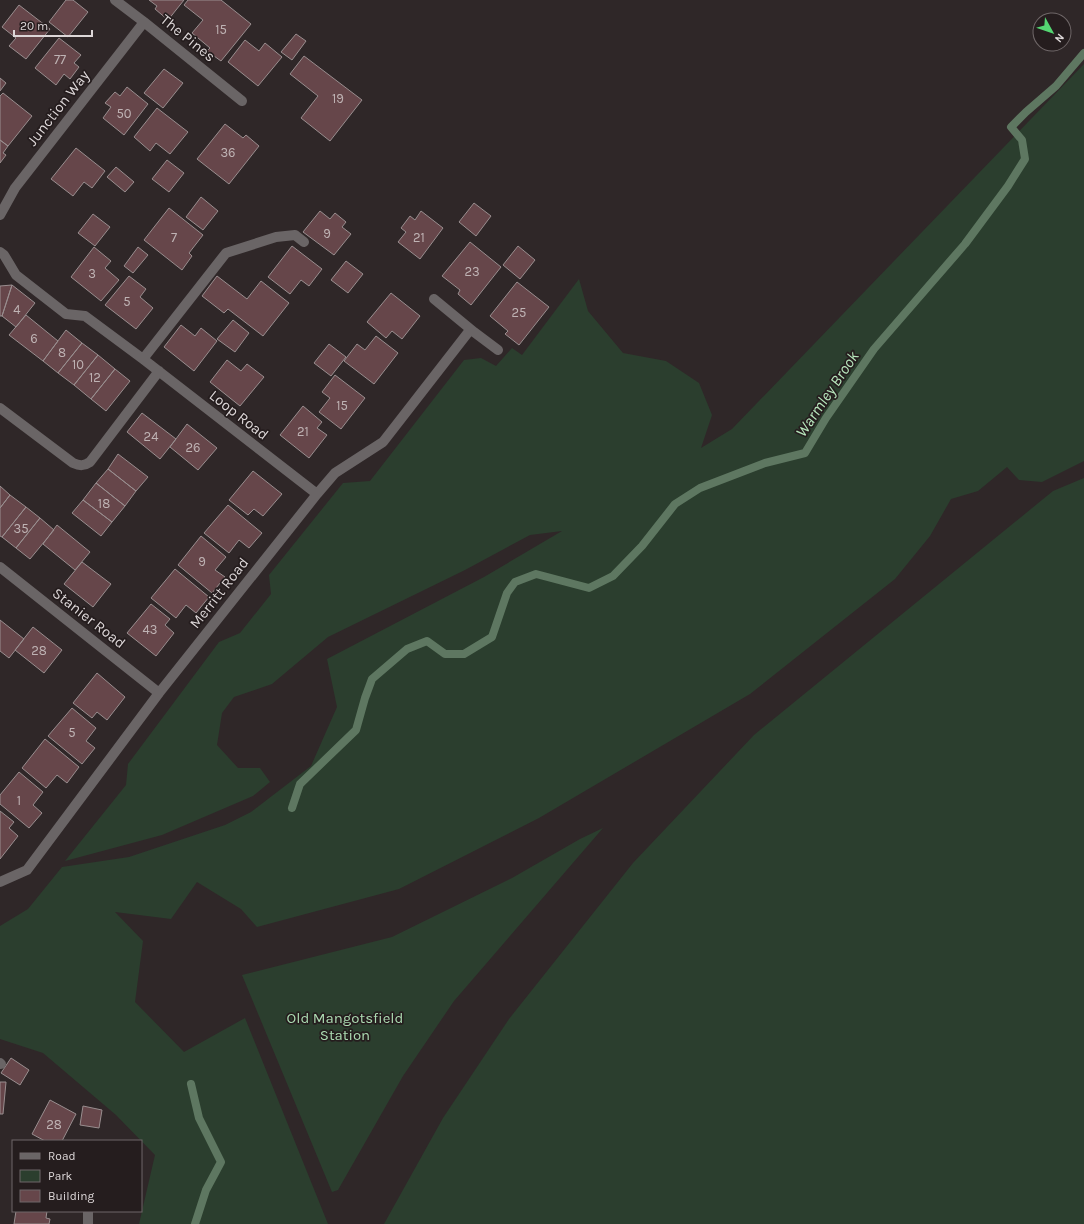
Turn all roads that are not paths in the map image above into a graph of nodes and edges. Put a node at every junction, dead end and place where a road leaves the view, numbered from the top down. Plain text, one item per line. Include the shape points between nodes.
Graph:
1 (115, 0) edge
2 (144, 22) junction
3 (242, 101) dead end
4 (0, 215) edge
5 (304, 242) dead end
6 (0, 252) edge
7 (434, 299) dead end
8 (470, 330) junction
9 (498, 350) dead end
10 (143, 359) junction
11 (159, 371) junction
12 (0, 408) edge
13 (317, 494) junction
14 (0, 567) edge
15 (159, 693) junction
16 (0, 882) edge
17 (88, 1212) edge
18 (88, 1224) edge

1 - 2 street, The Pines
2 - 3 street, The Pines
2 - 4 street, Junction Way via 15,188
5 - 10 street via 295,235 276,237 226,253
6 - 10 street, Loop Road via 16,275 66,314 85,316
7 - 8 street
8 - 9 street
8 - 13 street, Merritt Road via 383,442 335,473
10 - 11 street, Loop Road
11 - 12 street via 86,465 73,463
11 - 13 street, Loop Road
13 - 15 street, Merritt Road
14 - 15 street, Stanier Road
15 - 16 street, Merritt Road via 27,870
17 - 18 street

